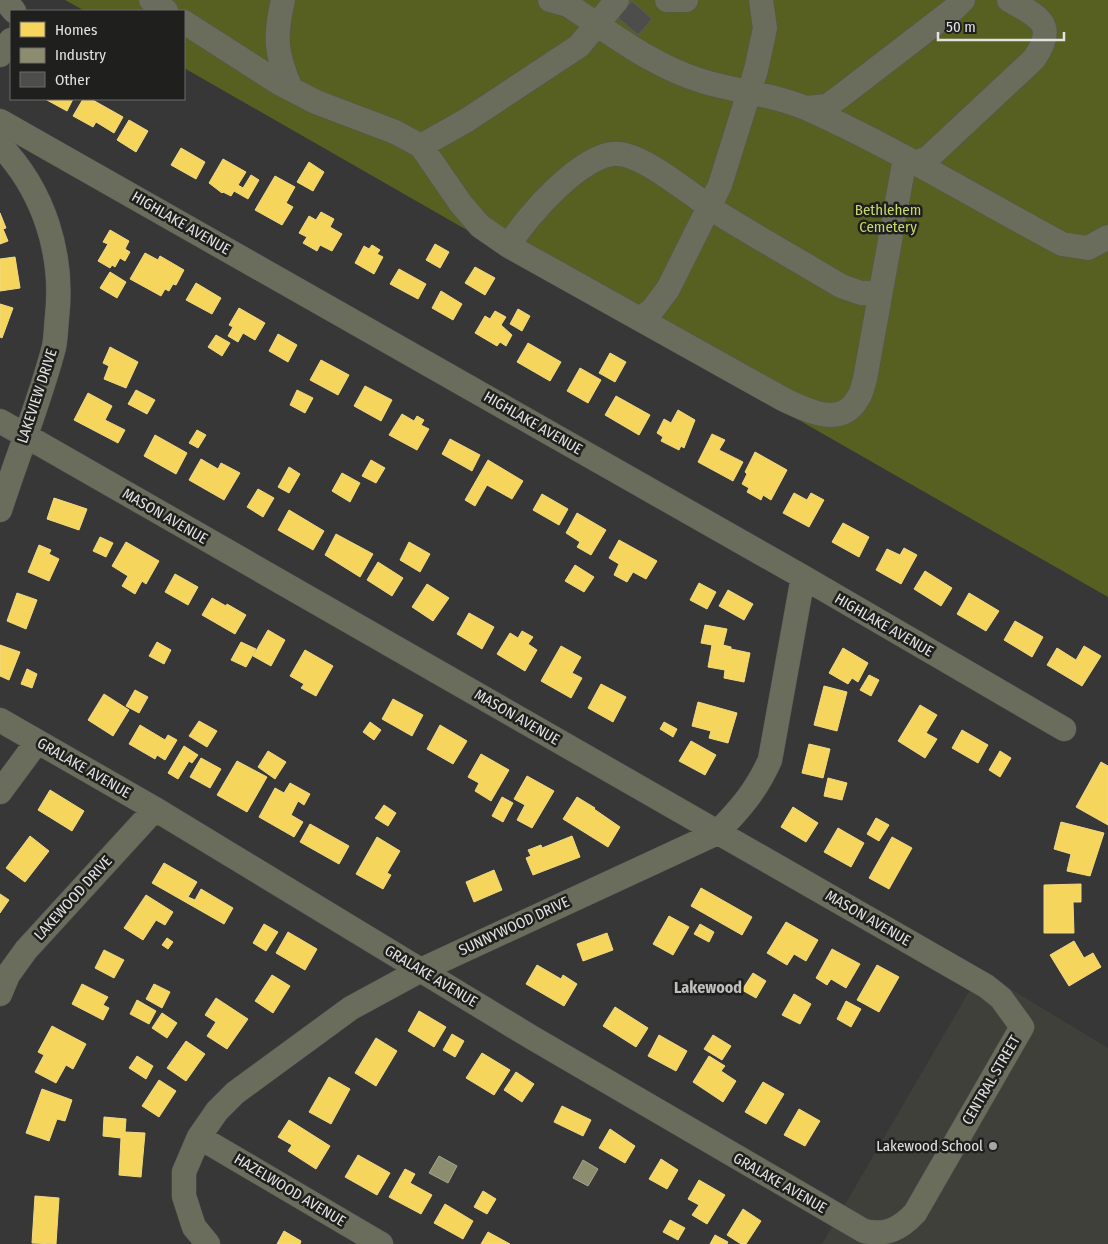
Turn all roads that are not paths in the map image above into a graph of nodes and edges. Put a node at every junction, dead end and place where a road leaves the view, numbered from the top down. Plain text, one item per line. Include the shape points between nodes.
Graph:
1 (5, 0) edge
2 (151, 0) edge
3 (283, 0) edge
4 (550, 0) edge
5 (617, 0) edge
6 (667, 0) edge
7 (686, 0) edge
8 (761, 0) edge
9 (963, 0) edge
10 (1009, 0) edge
11 (13, 10) edge
12 (165, 10) edge
13 (185, 23) edge
14 (597, 24) junction
15 (278, 40) junction
16 (10, 41) edge
17 (0, 55) edge
18 (239, 56) junction
19 (292, 89) junction
20 (750, 92) junction
21 (807, 108) junction
22 (0, 120) edge
23 (0, 145) edge
24 (421, 146) junction
25 (909, 161) junction
26 (709, 207) junction
27 (1108, 237) edge
28 (509, 246) junction
29 (880, 293) junction
30 (640, 320) junction
31 (0, 421) edge
32 (24, 435) junction
33 (0, 510) edge
34 (802, 577) junction
35 (0, 720) edge
36 (1064, 729) dead end
37 (37, 742) junction
38 (0, 792) edge
39 (155, 809) junction
40 (718, 833) junction
41 (421, 970) junction
42 (0, 994) edge
43 (1022, 1027) joint
44 (199, 1136) junction
45 (864, 1231) joint
46 (208, 1244) edge
47 (381, 1244) edge

1 - 11 street
2 - 12 street
3 - 15 street via 277,27
4 - 14 street via 568,5
5 - 14 street
6 - 7 street
8 - 20 street via 765,28
9 - 21 street via 827,106
10 - 25 street via 1034,14 1045,27 1044,43 1034,59 928,158
13 - 18 street
14 - 20 street via 667,69 703,82
14 - 24 street via 579,46 528,82
15 - 18 street via 258,52
15 - 19 street via 280,64
16 - 17 street
18 - 19 street
19 - 24 street
20 - 21 street
20 - 26 street via 720,185
21 - 25 street
22 - 34 street, HIGHLAKE AVENUE
23 - 32 street, LAKEVIEW DRIVE via 29,181 42,210 56,250 60,293 54,346
24 - 28 street via 480,226
25 - 27 street via 1062,244 1088,248
25 - 29 street
26 - 28 street via 642,162 619,154 600,156 578,170 527,219
26 - 29 street via 840,286 861,293
26 - 30 street via 668,289
28 - 30 street
29 - 30 street via 865,380 858,400 843,412 828,416 810,412 783,399
31 - 32 street, MASON AVENUE
32 - 33 street, LAKEVIEW DRIVE
32 - 40 street, MASON AVENUE
34 - 36 street, HIGHLAKE AVENUE
34 - 40 street, SUNNYWOOD DRIVE via 770,760 758,786
35 - 37 street, GRALAKE AVENUE
37 - 38 street
37 - 39 street, GRALAKE AVENUE
39 - 41 street, GRALAKE AVENUE
39 - 42 street, LAKEWOOD DRIVE via 26,950 8,975
40 - 41 street, SUNNYWOOD DRIVE
40 - 43 street, MASON AVENUE via 986,986 1001,998
41 - 44 street, SUNNYWOOD DRIVE via 351,1008 235,1093
41 - 45 street, GRALAKE AVENUE
43 - 45 street, CENTRAL STREET via 915,1213 891,1231 878,1234
44 - 46 street, SUNNYWOOD DRIVE via 184,1172 184,1196 194,1227
44 - 47 street, HAZELWOOD AVENUE

